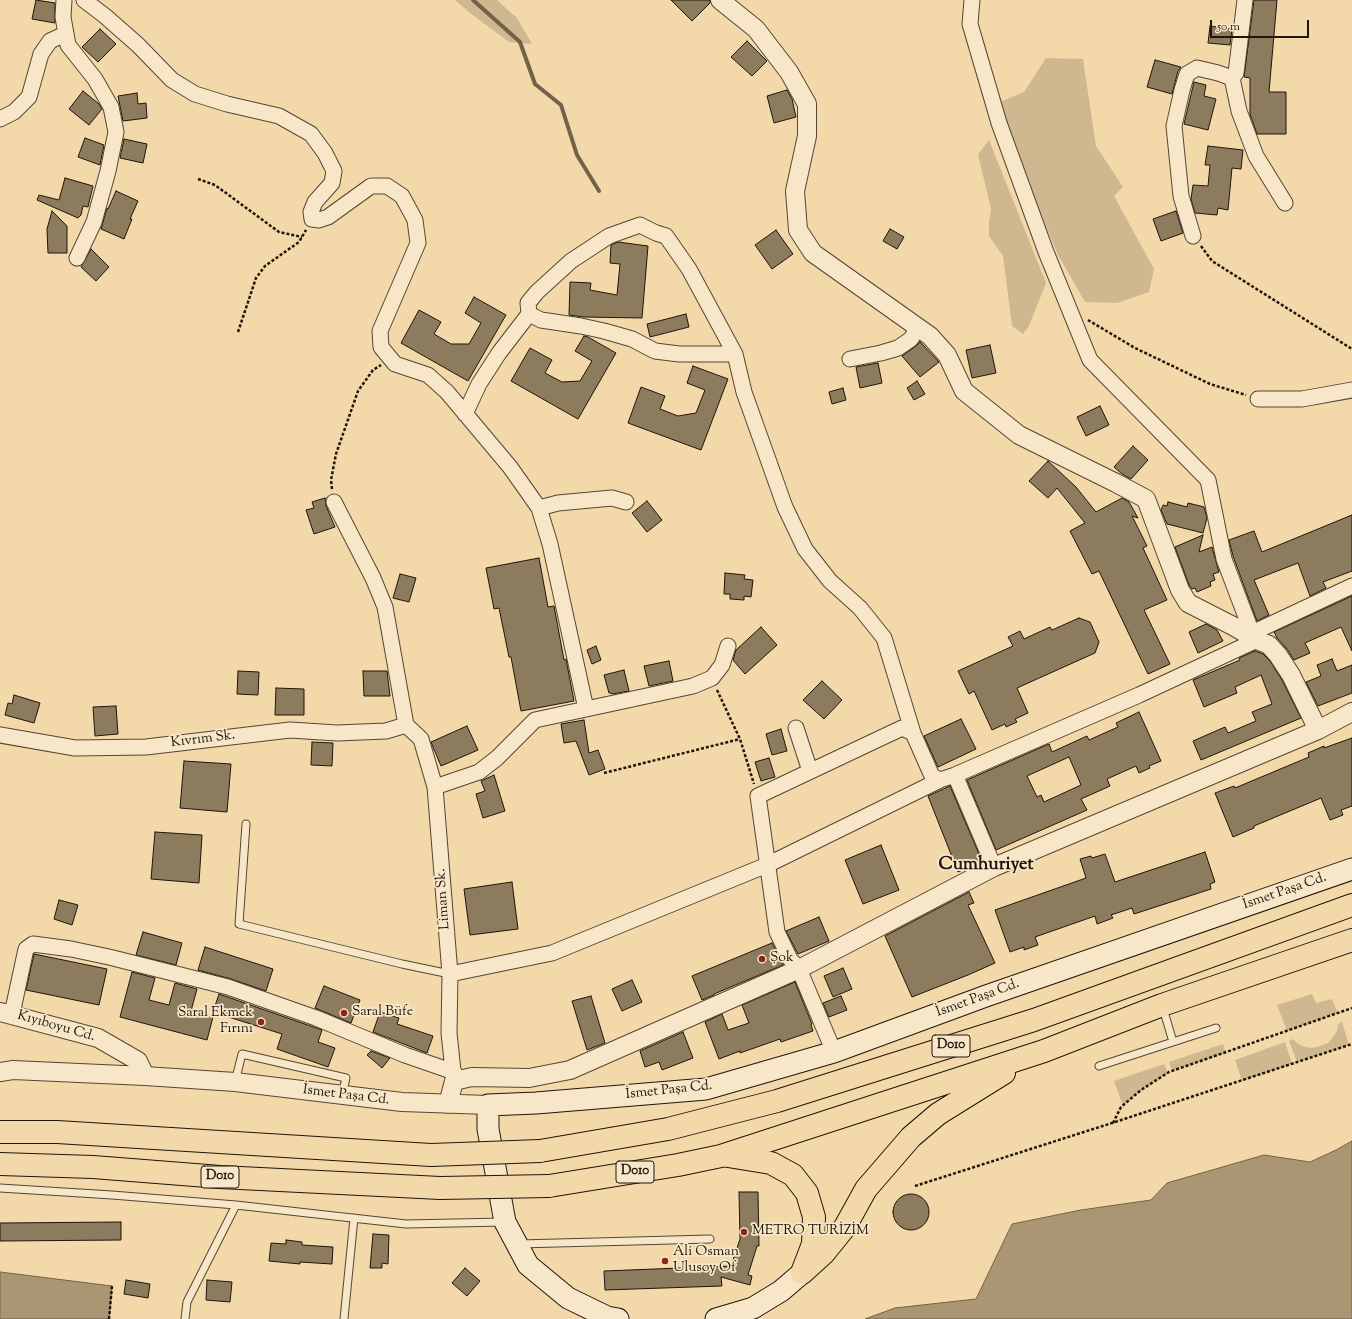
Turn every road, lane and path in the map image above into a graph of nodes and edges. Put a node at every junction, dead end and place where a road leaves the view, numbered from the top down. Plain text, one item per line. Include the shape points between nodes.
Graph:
1 (64, 0) edge
2 (84, 0) edge
3 (720, 0) edge
4 (972, 0) edge
5 (1245, 0) edge
6 (65, 34) junction
7 (1232, 78) junction
8 (0, 119) edge
9 (198, 179) dead end
10 (1285, 204) dead end
11 (312, 219) junction
12 (1193, 236) joint
13 (302, 237) junction
14 (77, 258) dead end
15 (1069, 309) junction
16 (529, 314) junction
17 (918, 327) junction
18 (238, 332) dead end
19 (1352, 349) edge
20 (735, 354) junction
21 (392, 359) junction
22 (850, 359) dead end
23 (1352, 390) edge
24 (1258, 399) joint
25 (465, 414) junction
26 (334, 502) joint
27 (626, 502) dead end
28 (539, 508) junction
29 (1352, 586) edge
30 (1255, 637) junction
31 (728, 646) dead end
32 (712, 678) junction
33 (586, 709) junction
34 (1352, 712) edge
35 (406, 725) junction
36 (796, 728) dead end
37 (1318, 730) junction
38 (913, 733) junction
39 (0, 735) edge
40 (740, 739) junction
41 (810, 771) junction
42 (604, 773) dead end
43 (955, 775) junction
44 (940, 780) junction
45 (435, 787) junction
46 (758, 796) junction
47 (246, 824) dead end
48 (767, 865) junction
49 (994, 867) junction
50 (1352, 869) edge
51 (1352, 905) edge
52 (1352, 940) edge
53 (799, 969) junction
54 (450, 974) junction
55 (1162, 1005) junction
56 (1352, 1008) edge
57 (6, 1013) edge
58 (1216, 1028) dead end
59 (1172, 1042) junction
60 (1352, 1044) edge
61 (1044, 1051) junction
62 (834, 1052) junction
63 (1099, 1066) dead end
64 (0, 1072) edge
65 (146, 1076) junction
66 (454, 1076) junction
67 (235, 1082) junction
68 (342, 1096) junction
69 (448, 1104) junction
70 (488, 1105) junction
71 (1112, 1123) junction
72 (0, 1132) edge
73 (721, 1156) junction
74 (0, 1164) edge
75 (915, 1186) dead end
76 (0, 1188) edge
77 (236, 1205) junction
78 (354, 1218) junction
79 (505, 1222) junction
80 (710, 1239) dead end
81 (517, 1244) junction
82 (802, 1273) junction
83 (112, 1286) dead end
84 (109, 1319) edge
85 (186, 1319) edge
86 (344, 1319) edge
87 (618, 1319) edge
88 (716, 1319) edge

1 - 6 street
2 - 11 street via 138,45 172,80 195,94 279,116 311,134 334,171 332,182 315,202 311,212
3 - 17 street via 756,29 789,72 807,104 807,136 795,191 798,230 813,253
4 - 15 street via 970,24 999,123
5 - 7 street via 1236,73
6 - 8 street via 50,41 41,54 29,96 14,112
6 - 14 street via 68,45 95,79 111,108 116,132 94,222
7 - 10 street via 1239,111 1256,156
7 - 12 street via 1197,68 1187,74 1182,90 1174,126 1181,196
9 - 13 path via 215,186 279,232
11 - 13 path
11 - 21 street via 328,217 370,186 388,186 402,196 415,220 418,243 380,331 381,347
12 - 19 path via 1212,261
13 - 18 path via 299,242 265,266 256,278
15 - 24 path via 1135,348 1210,384
15 - 30 street via 1090,360 1208,480 1224,559
16 - 20 street via 541,320 581,326 632,339 655,351 679,354
16 - 20 street via 528,303 571,261 609,236 640,225 666,236 688,269
16 - 25 street via 498,353
17 - 22 street via 911,339 898,348
17 - 30 street via 947,355 964,391 1019,435 1146,499 1180,590 1188,603
20 - 38 street via 744,392 785,507 805,549 830,581 860,608 884,638
21 - 25 street via 395,364 428,375 447,392
21 - 26 path via 373,370 358,391 336,454 331,480
23 - 24 street via 1302,399
25 - 28 street via 510,467
26 - 35 street via 385,607
27 - 28 street via 612,498 558,503
28 - 33 street via 550,544
29 - 30 street
30 - 37 street via 1269,645 1278,655
30 - 43 street via 1139,695
31 - 32 street via 722,665
32 - 33 street via 694,686
32 - 40 path
33 - 45 street via 535,720 479,772
34 - 37 street
35 - 39 street, Kıvrım Sk. via 386,731 337,733 290,730 146,747 75,748
35 - 45 street, Liman Sk. via 422,739
36 - 41 street
37 - 49 street
38 - 41 street via 902,728
38 - 44 street via 932,776
40 - 42 path
40 - 46 path
41 - 46 street
43 - 44 street
43 - 49 street
44 - 48 street
45 - 54 street, Liman Sk.
46 - 48 street
47 - 54 lane via 239,924
48 - 53 street via 777,932 790,959
48 - 54 street via 552,953
49 - 53 street
50 - 62 main road, İsmet Paşa Cd. via 986,996
51 - 72 highway, D010, bridge via 1034,1020 777,1101 668,1129 540,1152 431,1155 57,1132
52 - 55 highway, D010
53 - 62 street
53 - 66 street via 570,1070 529,1078
54 - 66 street, Liman Sk. via 449,1033
55 - 59 lane
55 - 61 highway, D010
56 - 71 path via 1169,1072 1140,1090 1121,1107
57 - 65 street, Kıyıboyu Cd. via 98,1038 138,1061
57 - 66 street via 26,949 33,944 71,949 228,987 316,1018
58 - 59 lane
59 - 63 lane
60 - 71 path
61 - 73 highway, D010
61 - 82 highway via 997,1076 938,1114 911,1137 866,1189 845,1227 824,1253
62 - 70 main road, İsmet Paşa Cd. via 706,1089
64 - 65 street, İsmet Paşa Cd. via 13,1070
65 - 67 street, İsmet Paşa Cd.
66 - 69 street
67 - 68 street, İsmet Paşa Cd.
67 - 68 lane via 242,1054 346,1078
68 - 69 street, İsmet Paşa Cd.
69 - 70 street, İsmet Paşa Cd.
70 - 79 main road via 488,1129
71 - 75 path
73 - 74 highway, D010, bridge via 549,1186 440,1188 220,1177 93,1167
73 - 82 highway via 771,1163 793,1175 807,1193 814,1217 813,1244
76 - 77 lane
77 - 78 lane
77 - 85 lane via 187,1302
78 - 79 lane via 406,1224
78 - 86 lane
79 - 81 main road
80 - 81 lane
81 - 87 main road via 528,1265 568,1298
82 - 88 main road via 781,1291 753,1308
83 - 84 path

